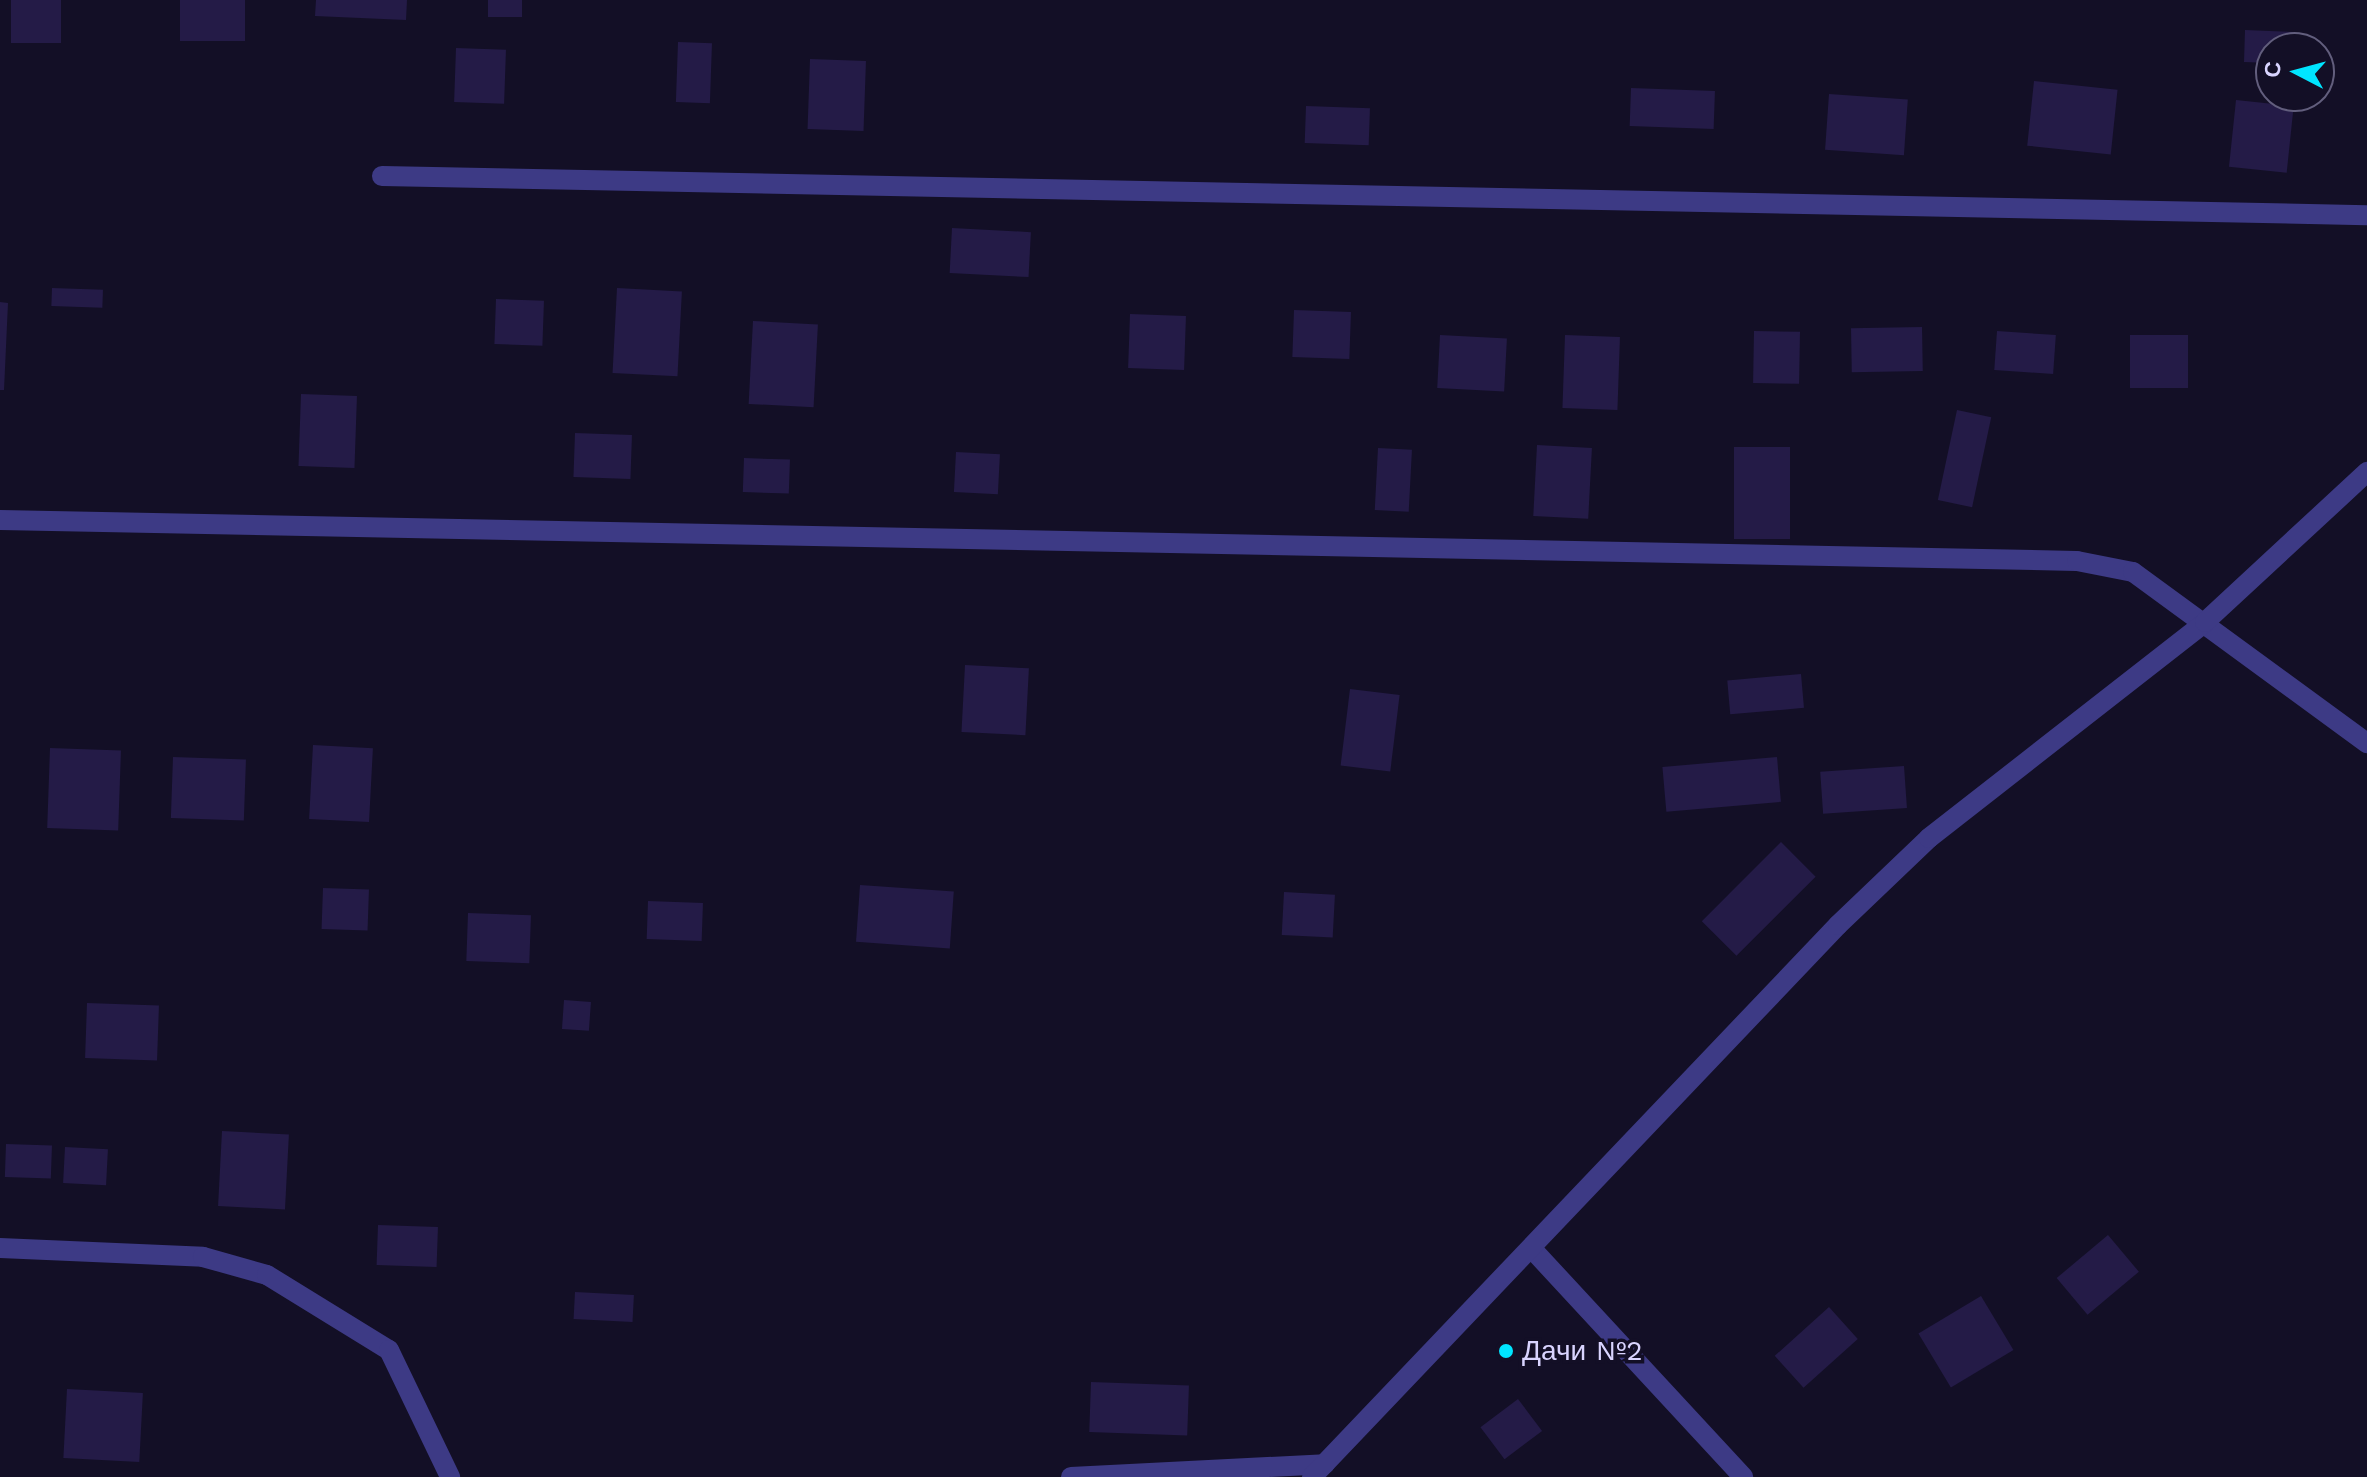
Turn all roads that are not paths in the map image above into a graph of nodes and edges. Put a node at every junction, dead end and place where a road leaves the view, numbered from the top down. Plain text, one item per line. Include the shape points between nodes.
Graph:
1 (382, 176) dead end
2 (2367, 215) edge
3 (2367, 472) edge
4 (0, 520) edge
5 (2205, 622) junction
6 (2367, 743) edge
7 (0, 1248) edge
8 (1534, 1251) junction
9 (1319, 1470) edge
10 (450, 1477) edge
11 (1071, 1477) edge
12 (1743, 1477) edge

1 - 2 street
3 - 5 street
4 - 5 street via 2077,561 2133,572
5 - 6 street
5 - 8 street via 1929,838 1838,925
7 - 10 street via 203,1257 267,1275 389,1350
8 - 9 street
8 - 12 street
9 - 11 street

